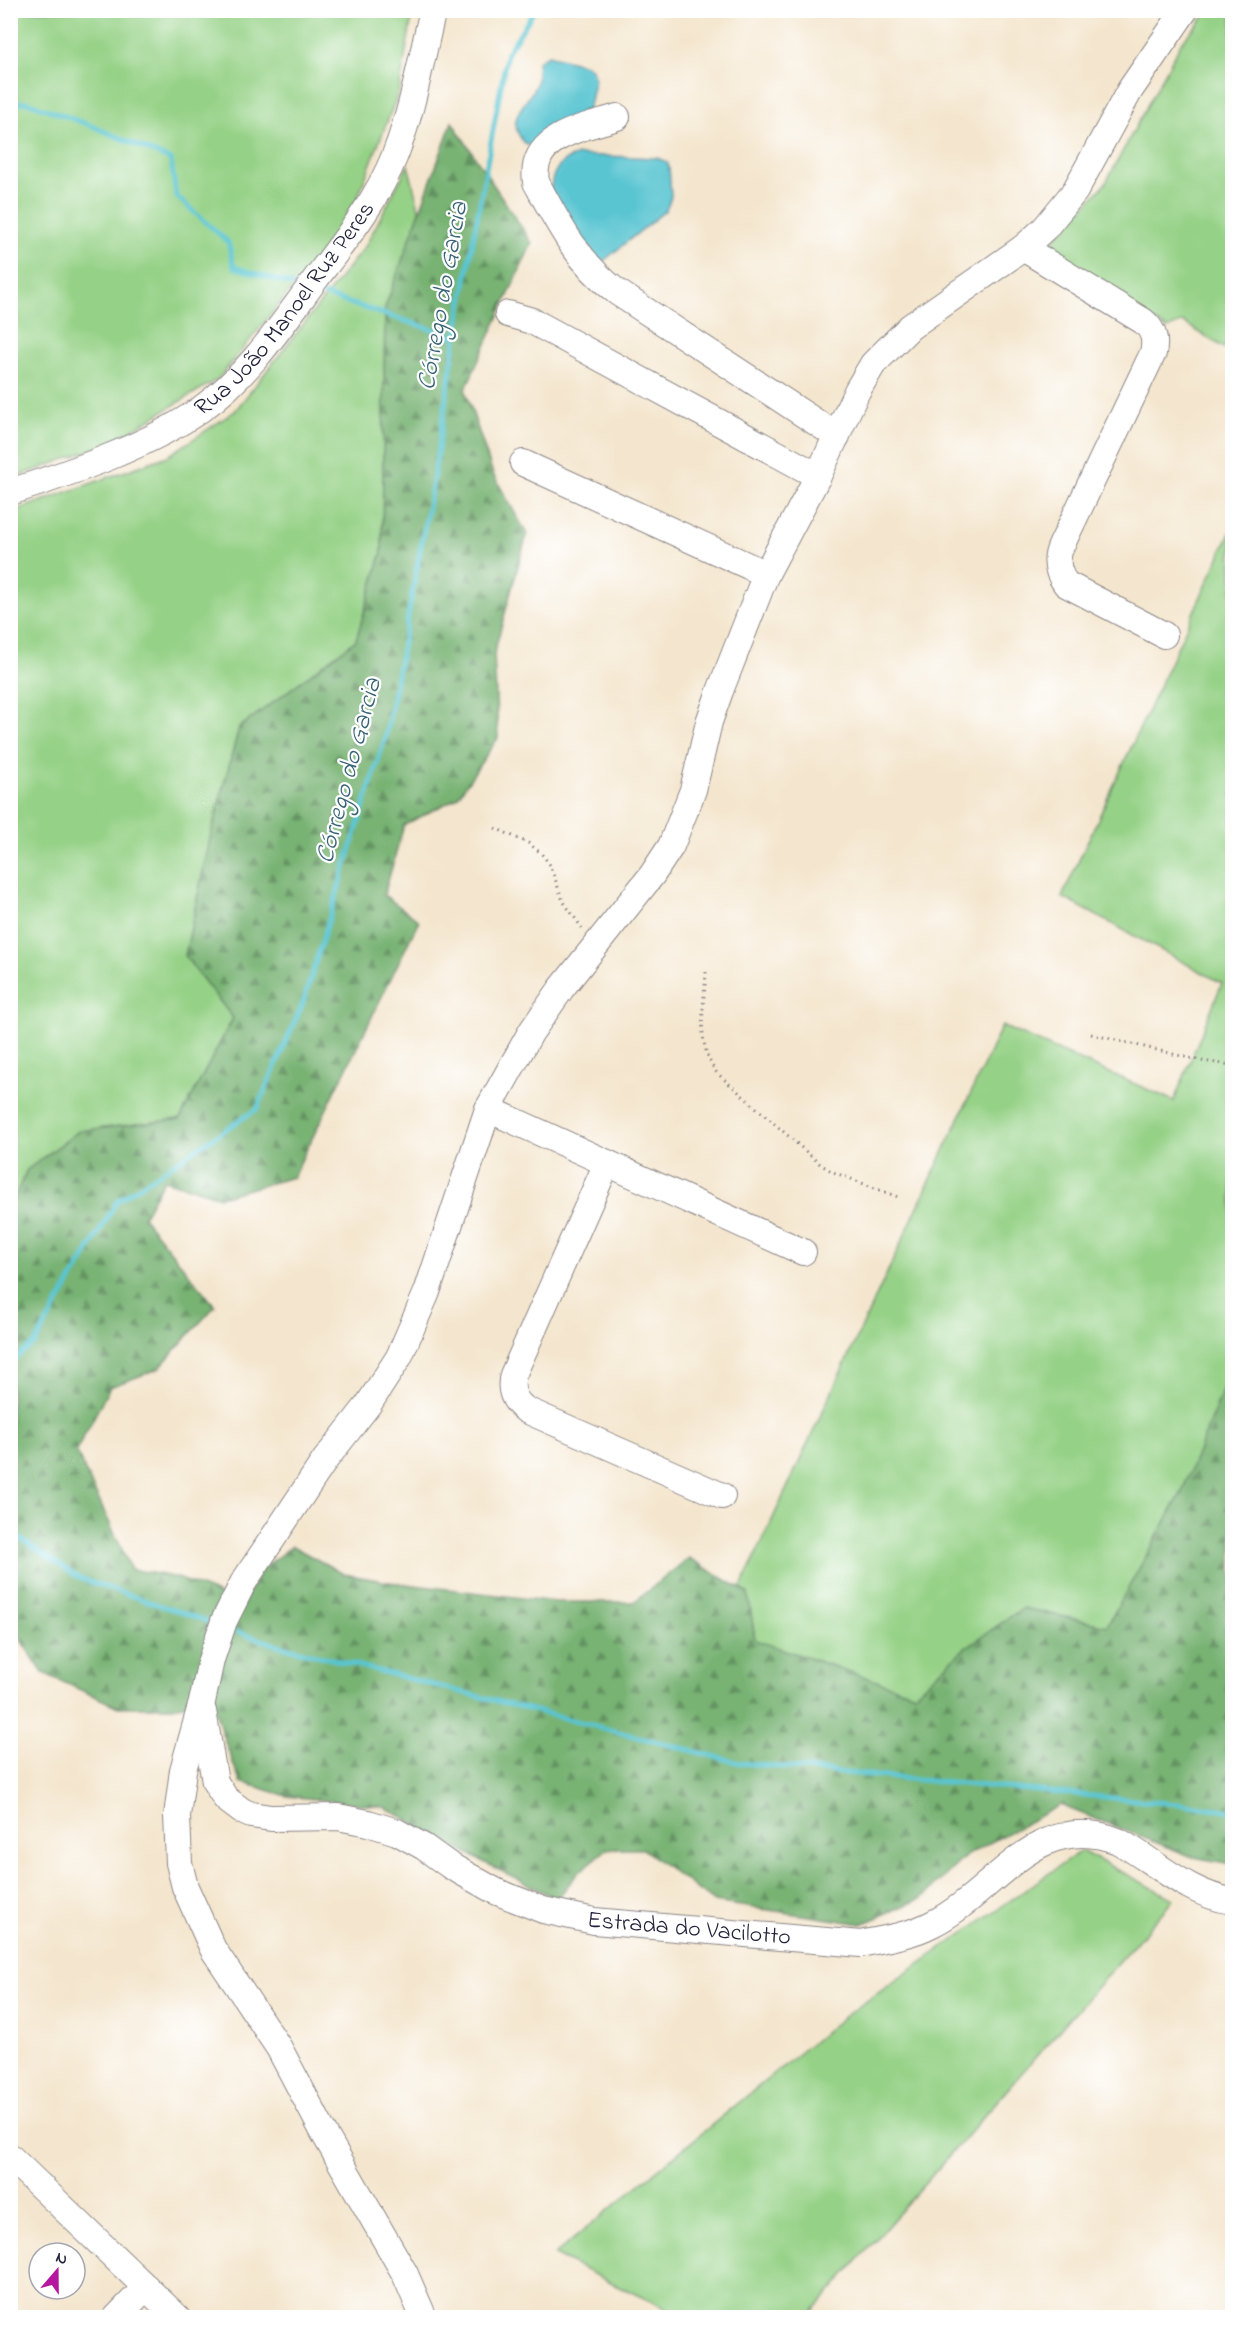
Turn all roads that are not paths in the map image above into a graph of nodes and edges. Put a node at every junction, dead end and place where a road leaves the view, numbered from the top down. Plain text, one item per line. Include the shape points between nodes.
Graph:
1 (433, 10) edge
2 (1185, 10) edge
3 (617, 117) dead end
4 (1023, 248) junction
5 (508, 314) dead end
6 (837, 436) junction
7 (523, 463) dead end
8 (818, 476) junction
9 (10, 492) edge
10 (766, 574) junction
11 (1164, 635) dead end
12 (488, 1109) junction
13 (607, 1163) junction
14 (803, 1252) dead end
15 (722, 1496) dead end
16 (202, 1702) junction
17 (1233, 1900) edge
18 (10, 2157) edge
19 (146, 2287) junction
20 (116, 2318) edge
21 (178, 2318) edge
22 (424, 2318) edge

1 - 9 street, Rua João Manoel Ruz Peres via 414,95 381,186 271,340 239,376 201,409 148,440
2 - 4 street via 1130,90 1075,191
3 - 6 street via 555,139 538,157 536,182 575,251 588,268 617,292
4 - 6 street via 910,327 887,348 857,391
4 - 11 street via 1143,321 1155,336 1153,353 1061,546 1057,562 1066,584
5 - 8 street via 532,321
6 - 8 street
7 - 10 street
8 - 10 street
10 - 12 street via 710,722 693,790 670,846 531,1032
12 - 13 street
12 - 16 street via 428,1292 399,1357 243,1583 224,1621
13 - 14 street
13 - 15 street via 513,1375 513,1397 525,1410
16 - 17 street, Estrada do Vacilotto via 214,1782 226,1799 242,1811 261,1818 338,1817 397,1832 495,1891 543,1910 594,1921 861,1944 930,1925 1041,1843 1079,1833 1118,1841 1190,1887
16 - 22 street via 183,1770 177,1816 179,1863 185,1887 213,1949 279,2048 405,2274
18 - 19 street
19 - 20 street
19 - 21 street

